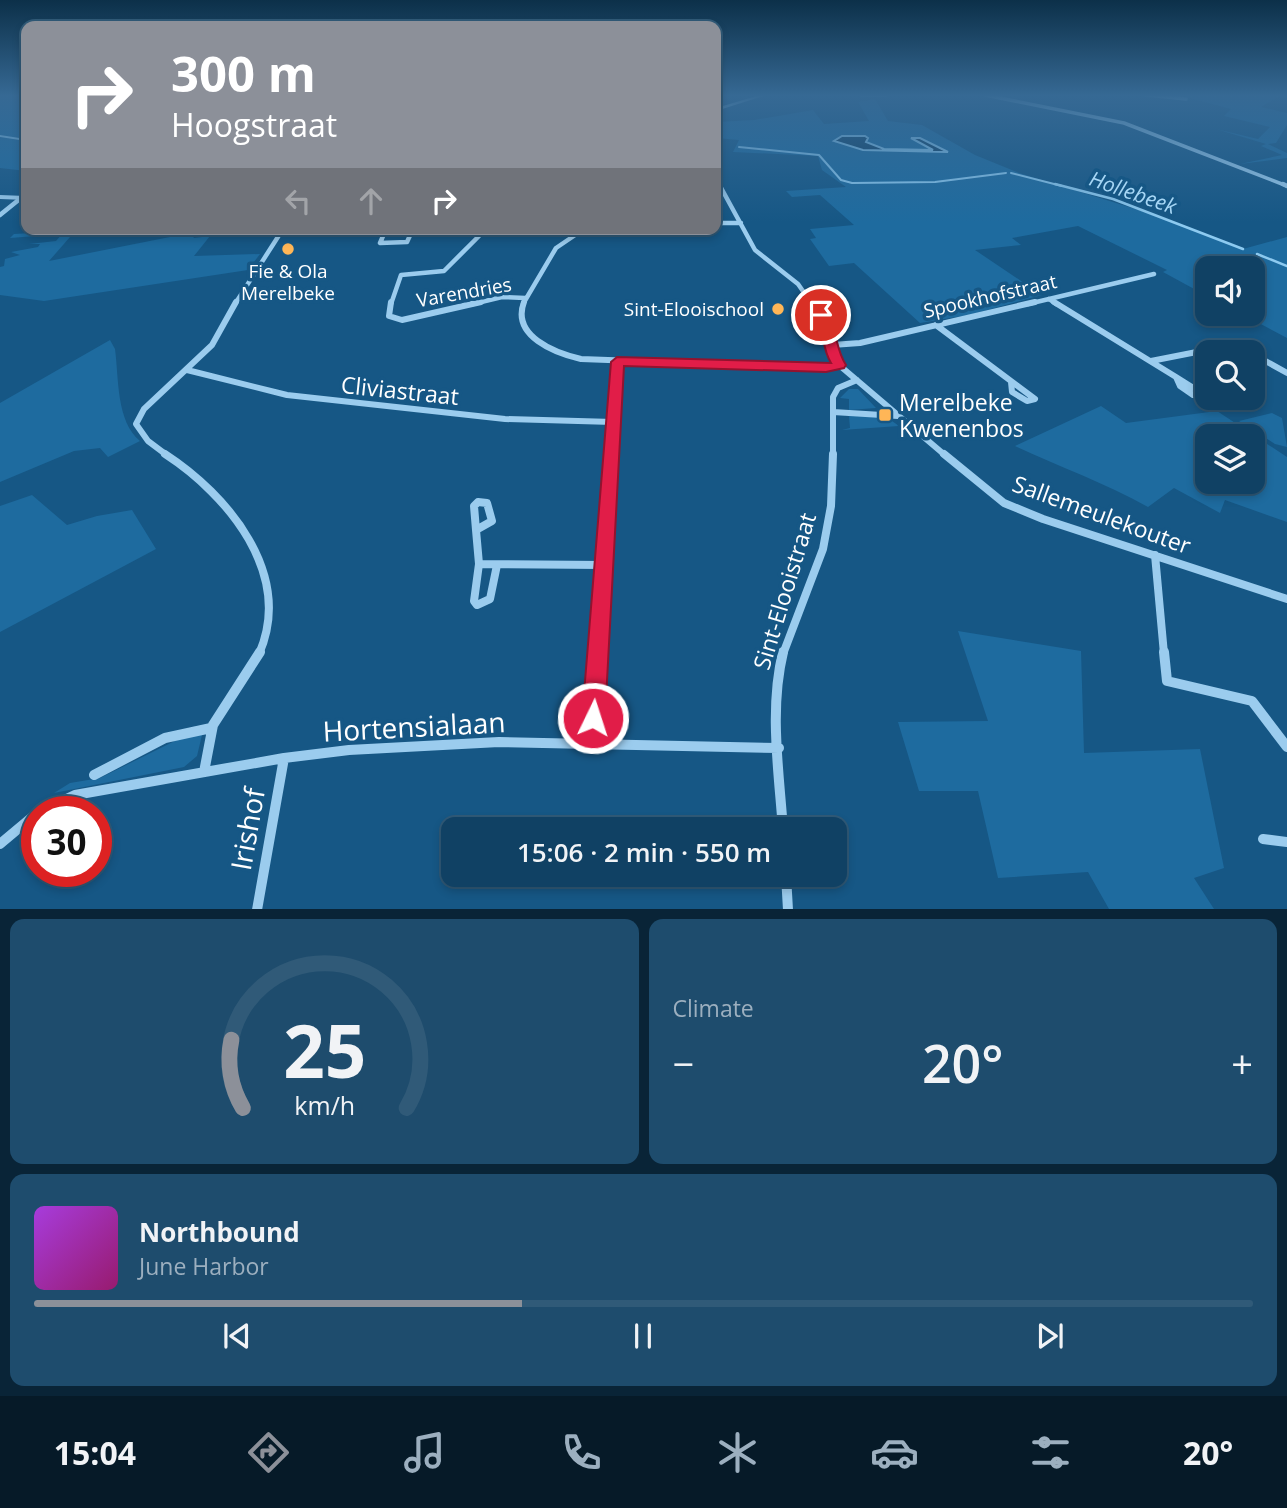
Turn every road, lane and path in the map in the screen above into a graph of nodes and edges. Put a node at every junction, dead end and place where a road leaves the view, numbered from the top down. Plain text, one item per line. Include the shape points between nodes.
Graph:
1 (1161, 137) edge
2 (1287, 186) edge
3 (721, 187) edge
4 (0, 197) edge
5 (21, 198) edge
6 (21, 200) edge
7 (0, 215) edge
8 (741, 222) junction
9 (721, 223) edge
10 (279, 235) edge
11 (383, 235) edge
12 (410, 235) edge
13 (480, 235) edge
14 (575, 235) edge
15 (1154, 274) dead end
16 (525, 298) junction
17 (1049, 299) junction
18 (936, 325) junction
19 (832, 345) junction
20 (1195, 352) edge
21 (1151, 361) junction
22 (1265, 361) edge
23 (617, 362) junction
24 (839, 365) junction
25 (187, 370) junction
26 (1287, 373) edge
27 (1176, 377) dead end
28 (857, 380) junction
29 (1012, 382) dead end
30 (833, 412) junction
31 (898, 416) junction
32 (613, 422) junction
33 (476, 530) dead end
34 (1155, 555) junction
35 (479, 564) junction
36 (497, 565) junction
37 (603, 565) junction
38 (1287, 599) edge
39 (211, 728) junction
40 (592, 743) junction
41 (1287, 747) edge
42 (779, 748) junction
43 (285, 758) junction
44 (204, 772) junction
45 (94, 775) dead end
46 (72, 796) edge
47 (782, 817) edge
48 (21, 827) edge
49 (1263, 839) dead end
50 (1287, 842) edge
51 (0, 844) edge
52 (787, 887) edge
53 (257, 909) edge
54 (788, 909) edge

1 - 2 street
3 - 8 street
4 - 5 street
6 - 7 street
8 - 9 street
8 - 19 street via 755,250 807,295 829,327
10 - 25 street via 246,283 218,338
11 - 12 street via 380,243 407,242
13 - 16 street, Varendries via 447,270 401,275 389,316 402,320 502,297
14 - 16 street via 556,248
15 - 17 street, Spookhofstraat
16 - 23 street via 521,315 532,337 579,360
17 - 18 street, Spookhofstraat
17 - 21 street
18 - 19 street, Spookhofstraat
18 - 29 street
19 - 24 street
20 - 21 street
21 - 27 street
22 - 26 street
23 - 24 street
23 - 32 street
24 - 28 street
25 - 32 street, Cliviastraat via 286,395 505,419
25 - 39 street via 144,409 138,417 138,430 247,530 263,571 267,600 260,656
28 - 30 street, Sint-Elooistraat via 835,391
28 - 31 street, Sallemeulekouter
30 - 31 street
30 - 42 street, Sint-Elooistraat via 834,491 829,529 780,662
31 - 34 street, Sallemeulekouter via 1004,503
32 - 37 street
33 - 35 street
34 - 38 street, Sallemeulekouter
34 - 41 street via 1167,681 1252,701
35 - 36 street
35 - 36 street via 474,601 481,605 490,599
36 - 37 street
37 - 40 street
39 - 44 street
39 - 45 street via 164,739
40 - 42 street, Hortensialaan
40 - 43 street, Hortensialaan via 421,744
42 - 47 street, Sint-Elooistraat
43 - 44 street, Hortensialaan
43 - 53 street, Irishof
44 - 46 street, Hortensialaan
48 - 51 street, Hortensialaan
49 - 50 street
52 - 54 street

